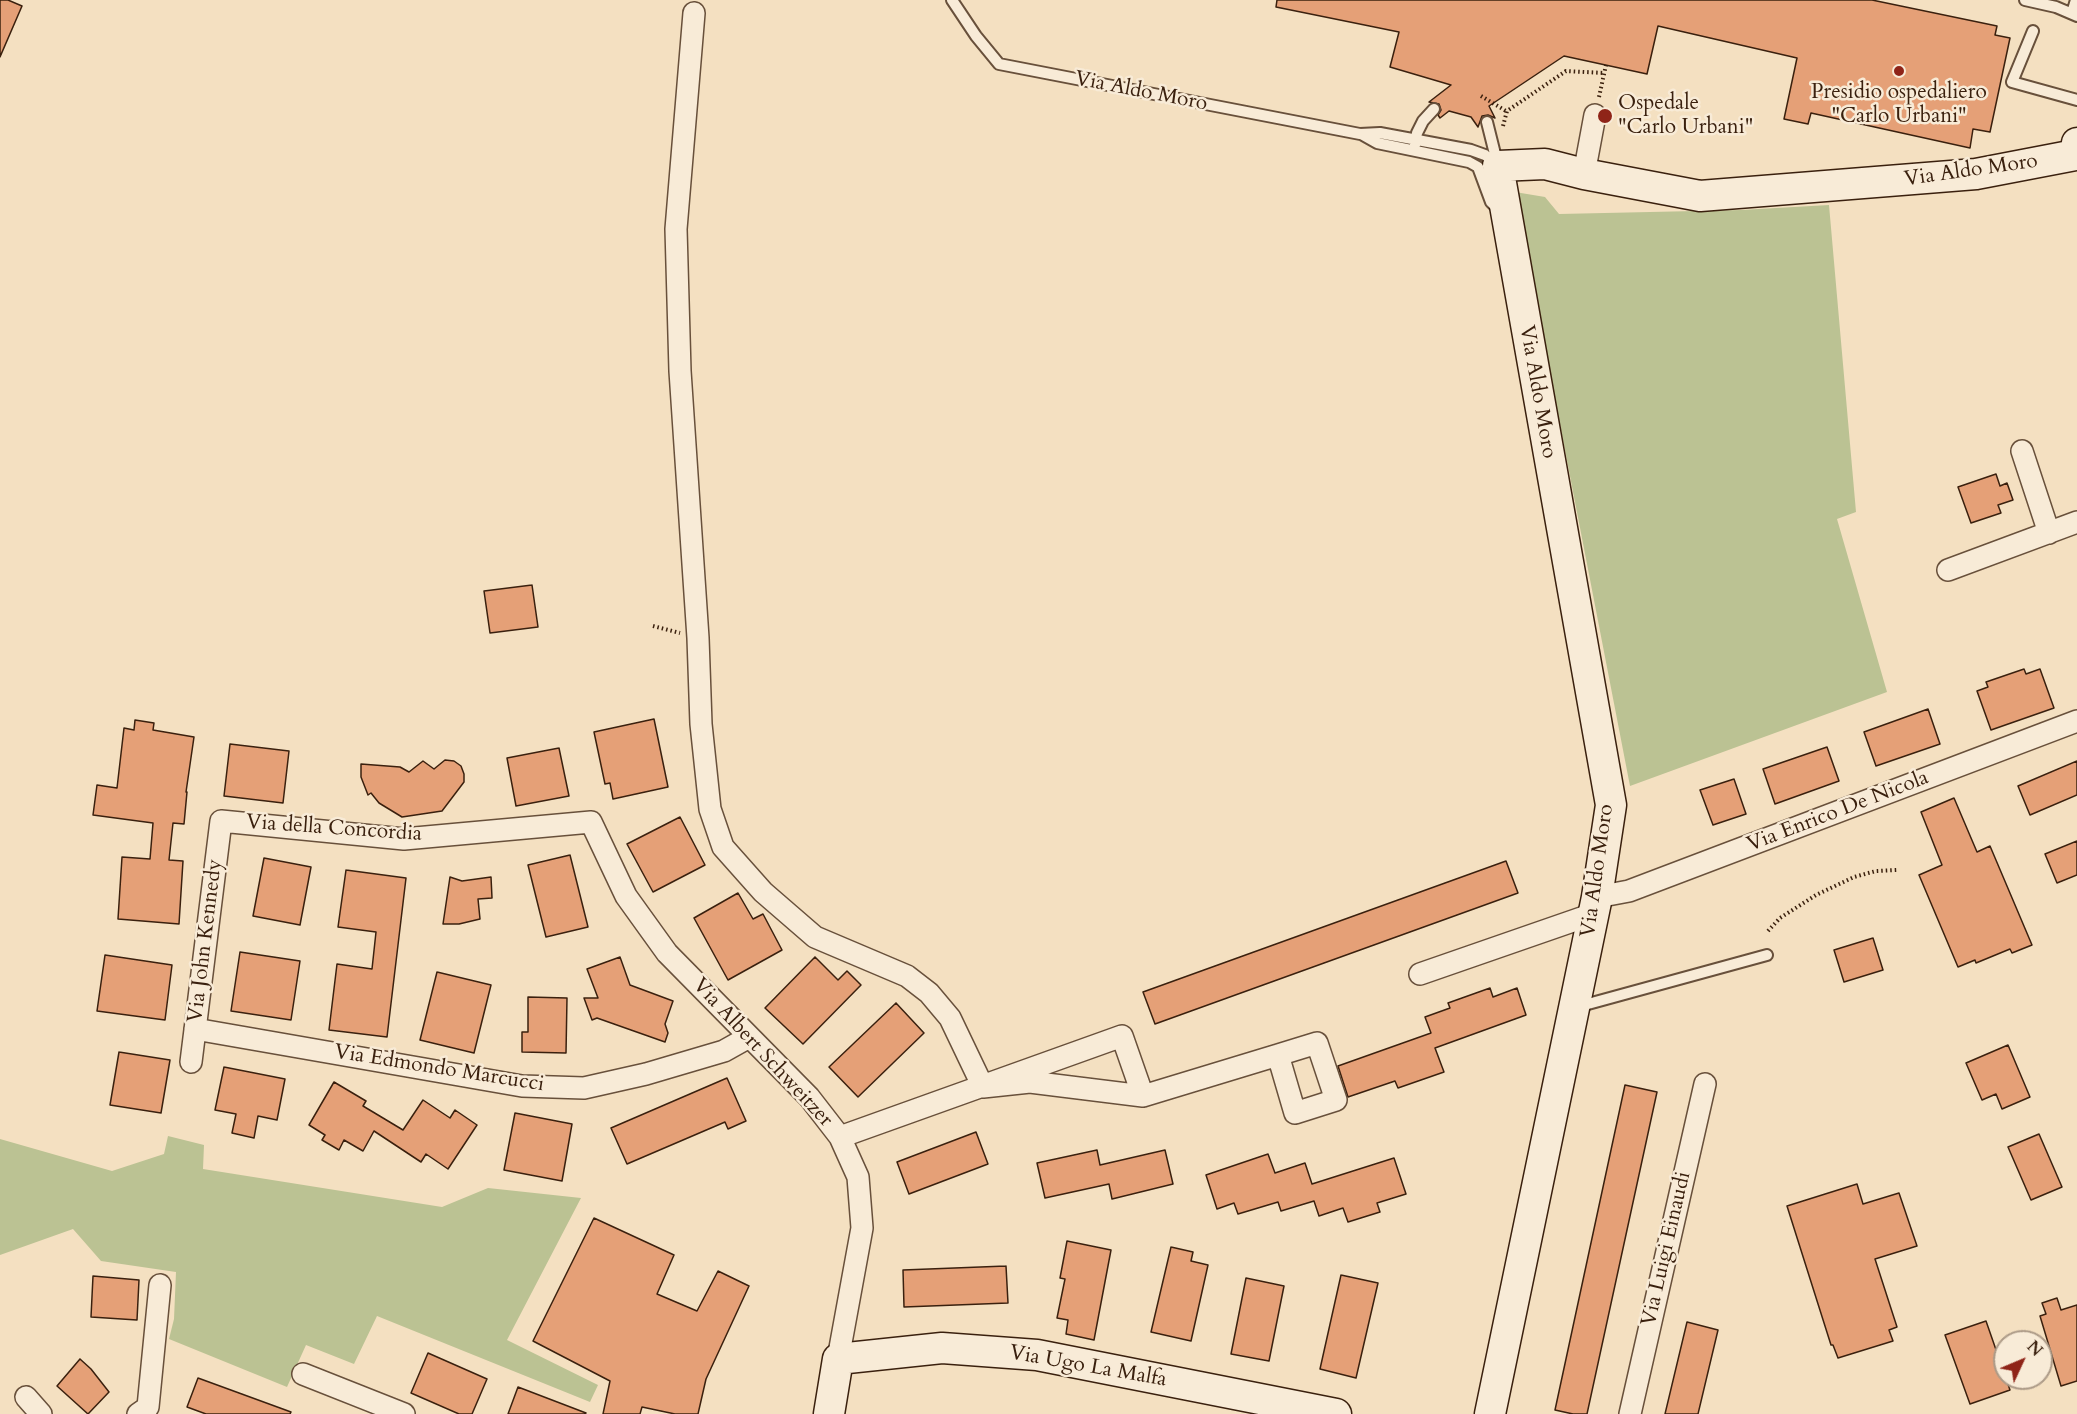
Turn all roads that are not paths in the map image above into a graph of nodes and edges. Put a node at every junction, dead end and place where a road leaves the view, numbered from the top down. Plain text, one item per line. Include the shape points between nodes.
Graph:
1 (952, 0) edge
2 (2025, 0) edge
3 (2076, 0) edge
4 (694, 13) dead end
5 (2074, 14) edge
6 (2033, 32) dead end
7 (2077, 100) edge
8 (1434, 110) dead end
9 (1595, 115) dead end
10 (1487, 122) dead end
11 (2077, 143) edge
12 (1415, 145) junction
13 (1498, 166) junction
14 (1584, 174) junction
15 (1506, 219) junction
16 (2022, 451) dead end
17 (2077, 522) edge
18 (2049, 533) junction
19 (1948, 570) dead end
20 (2077, 721) edge
21 (221, 821) joint
22 (591, 822) joint
23 (1595, 906) junction
24 (1767, 955) dead end
25 (1420, 974) dead end
26 (1574, 1007) junction
27 (195, 1029) junction
28 (749, 1037) junction
29 (1278, 1055) dead end
30 (191, 1062) dead end
31 (1705, 1084) dead end
32 (983, 1087) junction
33 (1143, 1096) junction
34 (840, 1137) junction
35 (160, 1285) dead end
36 (838, 1359) junction
37 (303, 1374) dead end
38 (26, 1397) dead end
39 (146, 1412) edge
40 (41, 1414) edge
41 (404, 1414) edge
42 (829, 1414) edge
43 (1336, 1414) edge
44 (1490, 1414) edge
45 (1630, 1414) edge

1 - 12 lane, Via Aldo Moro via 999,64 1360,134 1380,133
2 - 5 lane
3 - 5 lane
4 - 32 street via 676,229 680,371 710,809 723,847 763,892 815,937 907,976 929,993 950,1018
6 - 7 lane via 2012,82
8 - 12 lane via 1423,121
9 - 14 street
10 - 13 lane
11 - 14 street, Via Aldo Moro via 2075,155 1976,174 1737,194 1700,196
12 - 13 lane, Via Aldo Moro via 1471,150
12 - 15 lane, Via Aldo Moro via 1478,167 1491,202
13 - 14 street, Via Aldo Moro via 1545,164
13 - 15 street, Via Aldo Moro
15 - 23 street, Via Aldo Moro via 1611,805
16 - 18 street
17 - 18 street
18 - 19 street
20 - 23 street, Via Enrico De Nicola
21 - 22 street, Via della Concordia via 404,839
21 - 27 street, Via John Kennedy
22 - 28 street, Via Albert Schweitzer via 626,896 667,953
23 - 25 street, Via Enrico De Nicola
23 - 26 street, Via Aldo Moro
24 - 26 lane
26 - 44 street, Via Aldo Moro
27 - 28 street, Via Edmondo Marcucci via 522,1086 584,1088 724,1051
27 - 30 street, Via John Kennedy
28 - 34 street, Via Albert Schweitzer via 809,1097
29 - 33 street
31 - 45 street, Via Luigi Einaudi
32 - 33 street via 1029,1082
32 - 33 street via 1122,1036
32 - 34 street
34 - 36 street, Via Albert Schweitzer via 858,1177 862,1228
35 - 39 street
36 - 42 street, Via Albert Schweitzer
36 - 43 street, Via Ugo La Malfa via 942,1348 1037,1355
37 - 41 street
38 - 40 street

